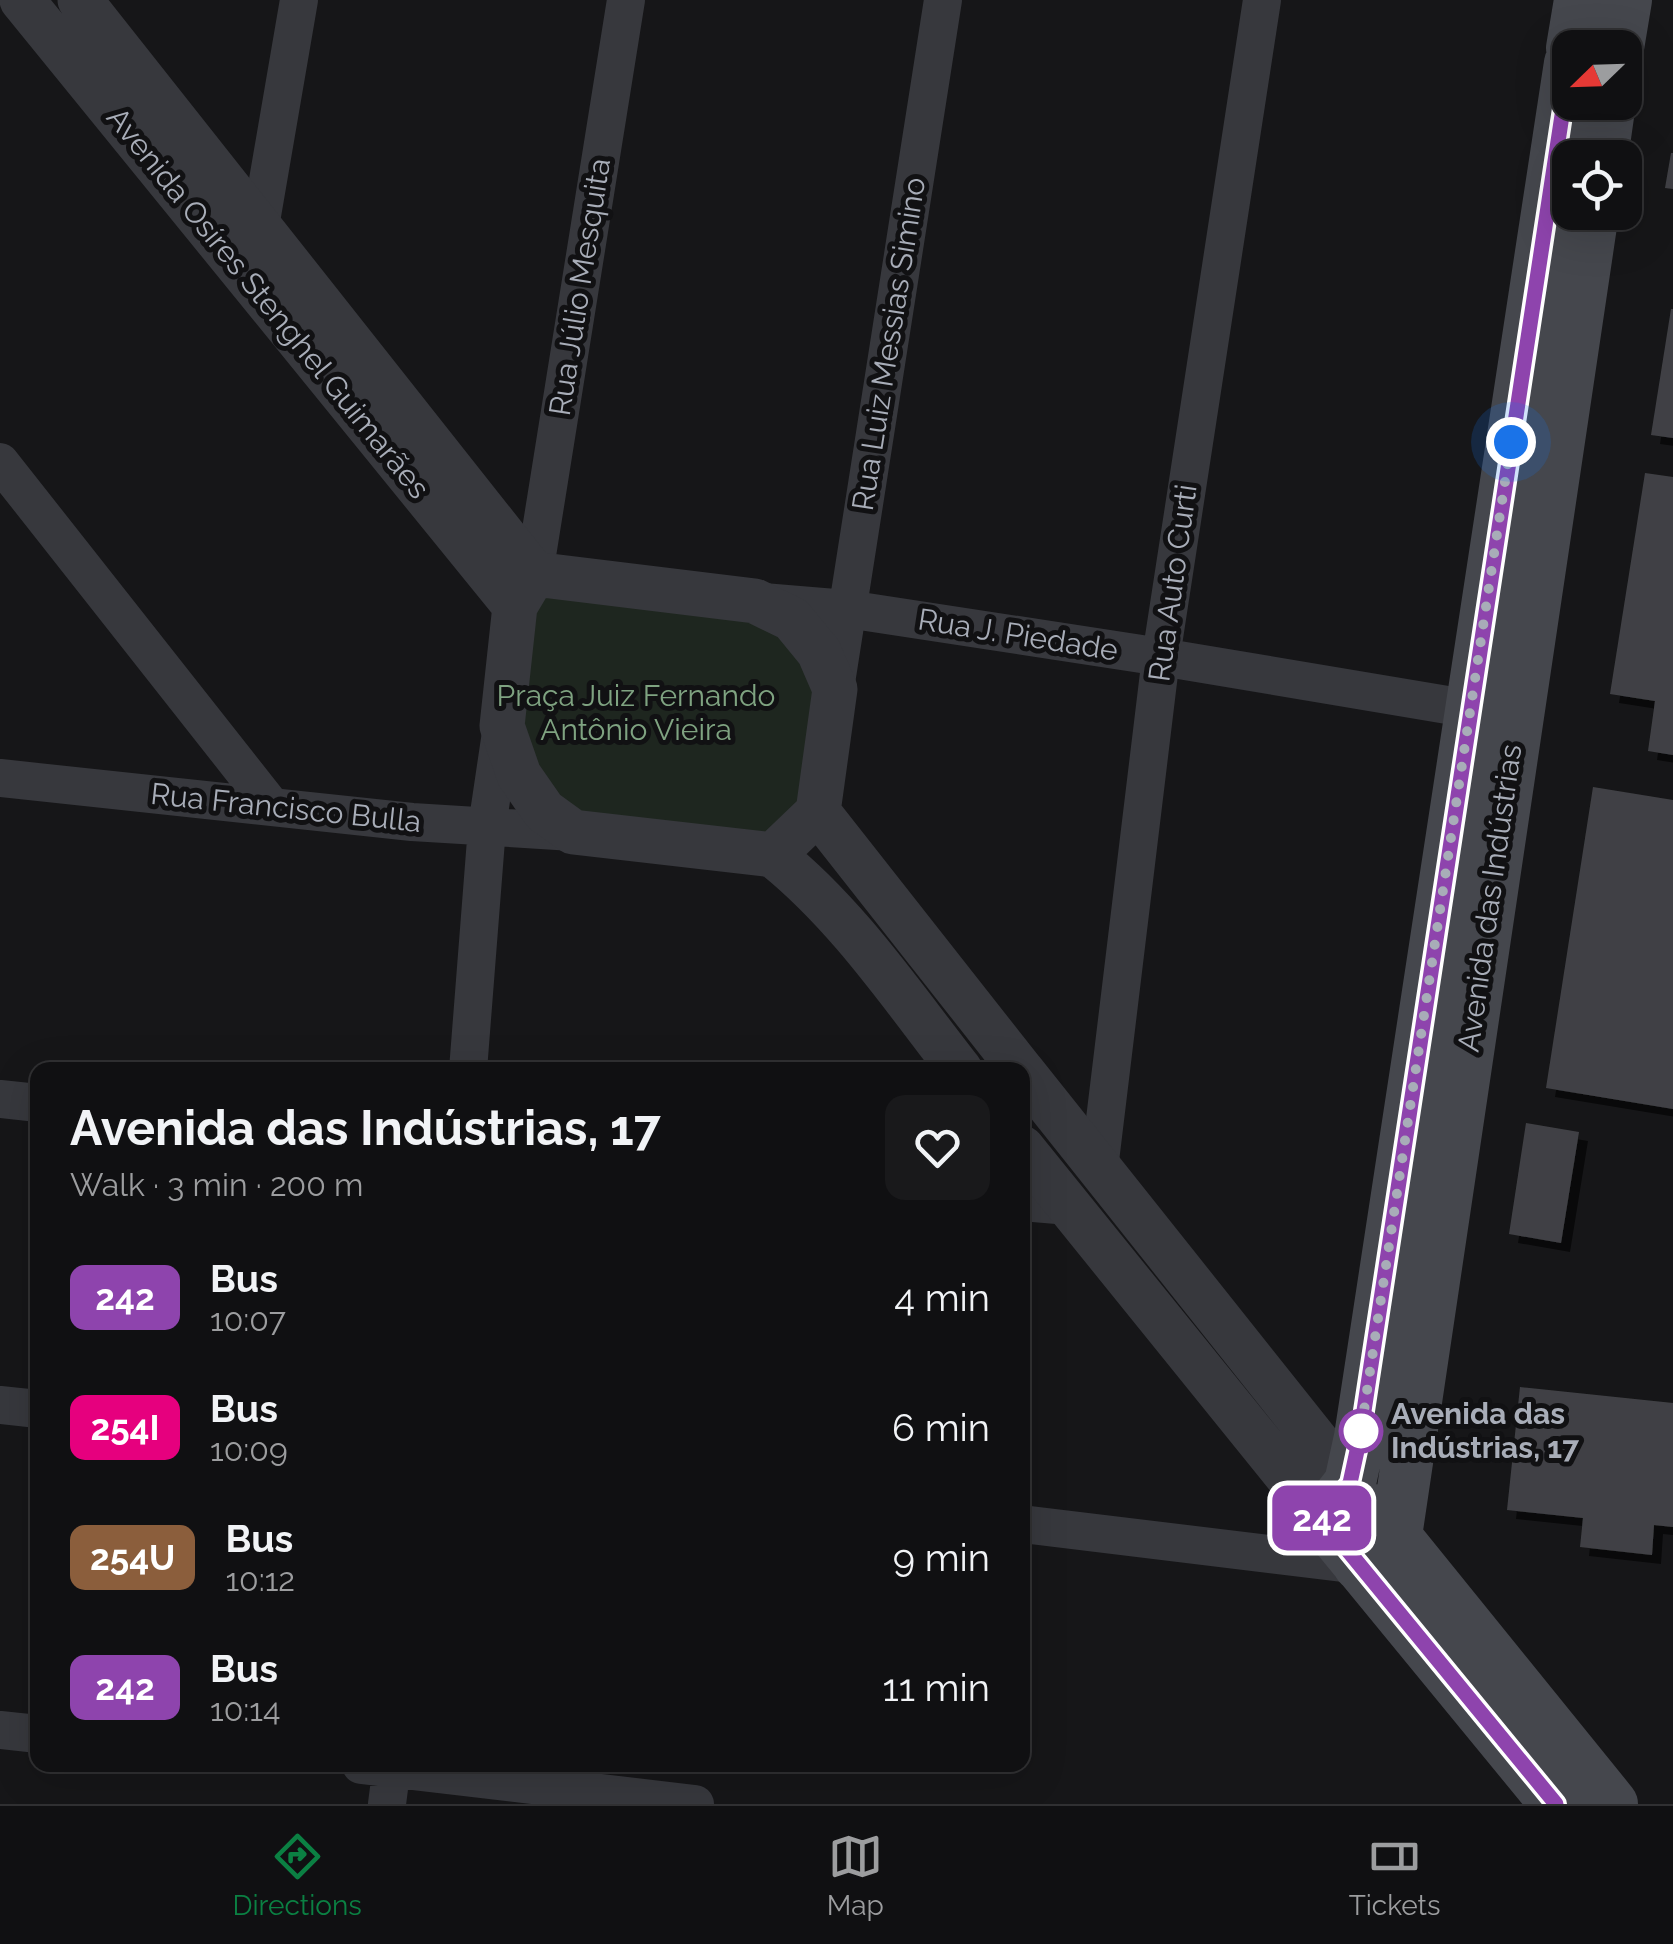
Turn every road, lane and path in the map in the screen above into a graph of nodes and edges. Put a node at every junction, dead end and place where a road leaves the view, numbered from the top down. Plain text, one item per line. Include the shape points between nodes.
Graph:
1 (22, 0) edge
2 (80, 0) edge
3 (299, 0) edge
4 (626, 0) edge
5 (943, 0) edge
6 (1262, 0) edge
7 (1580, 0) edge
8 (1626, 0) edge
9 (1575, 30) edge
10 (1621, 30) edge
11 (1563, 120) edge
12 (260, 227) junction
13 (1589, 230) edge
14 (242, 272) junction
15 (0, 462) edge
16 (524, 590) junction
17 (755, 601) junction
18 (847, 609) junction
19 (1161, 657) junction
20 (835, 689) junction
21 (1493, 712) junction
22 (502, 726) junction
23 (0, 778) edge
24 (272, 806) junction
25 (818, 812) junction
26 (486, 827) junction
27 (573, 832) junction
28 (772, 856) junction
29 (469, 1062) edge
30 (954, 1062) edge
31 (1015, 1062) edge
32 (1030, 1081) edge
33 (0, 1099) edge
34 (30, 1103) edge
35 (1030, 1158) edge
36 (1099, 1169) junction
37 (1030, 1203) edge
38 (1069, 1206) junction
39 (0, 1405) edge
40 (30, 1408) edge
41 (1326, 1521) junction
42 (1030, 1524) edge
43 (1378, 1551) junction
44 (0, 1730) edge
45 (30, 1733) edge
46 (383, 1776) edge
47 (695, 1804) edge
48 (1556, 1804) edge
49 (1612, 1804) edge

1 - 14 street, Avenida Osíres Stenghel Guimarães
2 - 12 street, Avenida Osíres Stenghel Guimarães
3 - 12 street
4 - 16 street, Rua Júlio Mesquita
5 - 18 street, Rua Luiz Messias Simino
6 - 19 street, Rua Auto Curti
7 - 9 main road
8 - 10 main road
11 - 21 main road, Avenida das Indústrias
12 - 14 street
12 - 16 street, Avenida Osíres Stenghel Guimarães
13 - 21 main road, Avenida das Indústrias
14 - 16 street, Avenida Osíres Stenghel Guimarães
15 - 24 street
16 - 17 street
16 - 22 street
17 - 18 street, Rua J. Piedade
17 - 20 street via 792,619
18 - 19 street, Rua J. Piedade
18 - 20 street, Rua Luiz Messias Simino
19 - 21 street, Rua J. Piedade
19 - 36 street, Rua Auto Curti
20 - 25 street
21 - 41 main road, Avenida das Indústrias
21 - 43 main road, Avenida das Indústrias
22 - 26 street
22 - 27 street via 519,775 544,810
23 - 24 street, Rua Francisco Bulla
24 - 26 street, Rua Francisco Bulla
25 - 28 street
25 - 31 street
26 - 27 street, Rua Francisco Bulla
26 - 29 street
27 - 28 street
28 - 30 street via 836,914
32 - 36 street
33 - 34 street
35 - 38 street
36 - 41 street
37 - 38 street
38 - 41 street
39 - 40 street
41 - 42 street
41 - 43 main road
43 - 48 main road
43 - 49 main road
44 - 45 street
46 - 47 street

